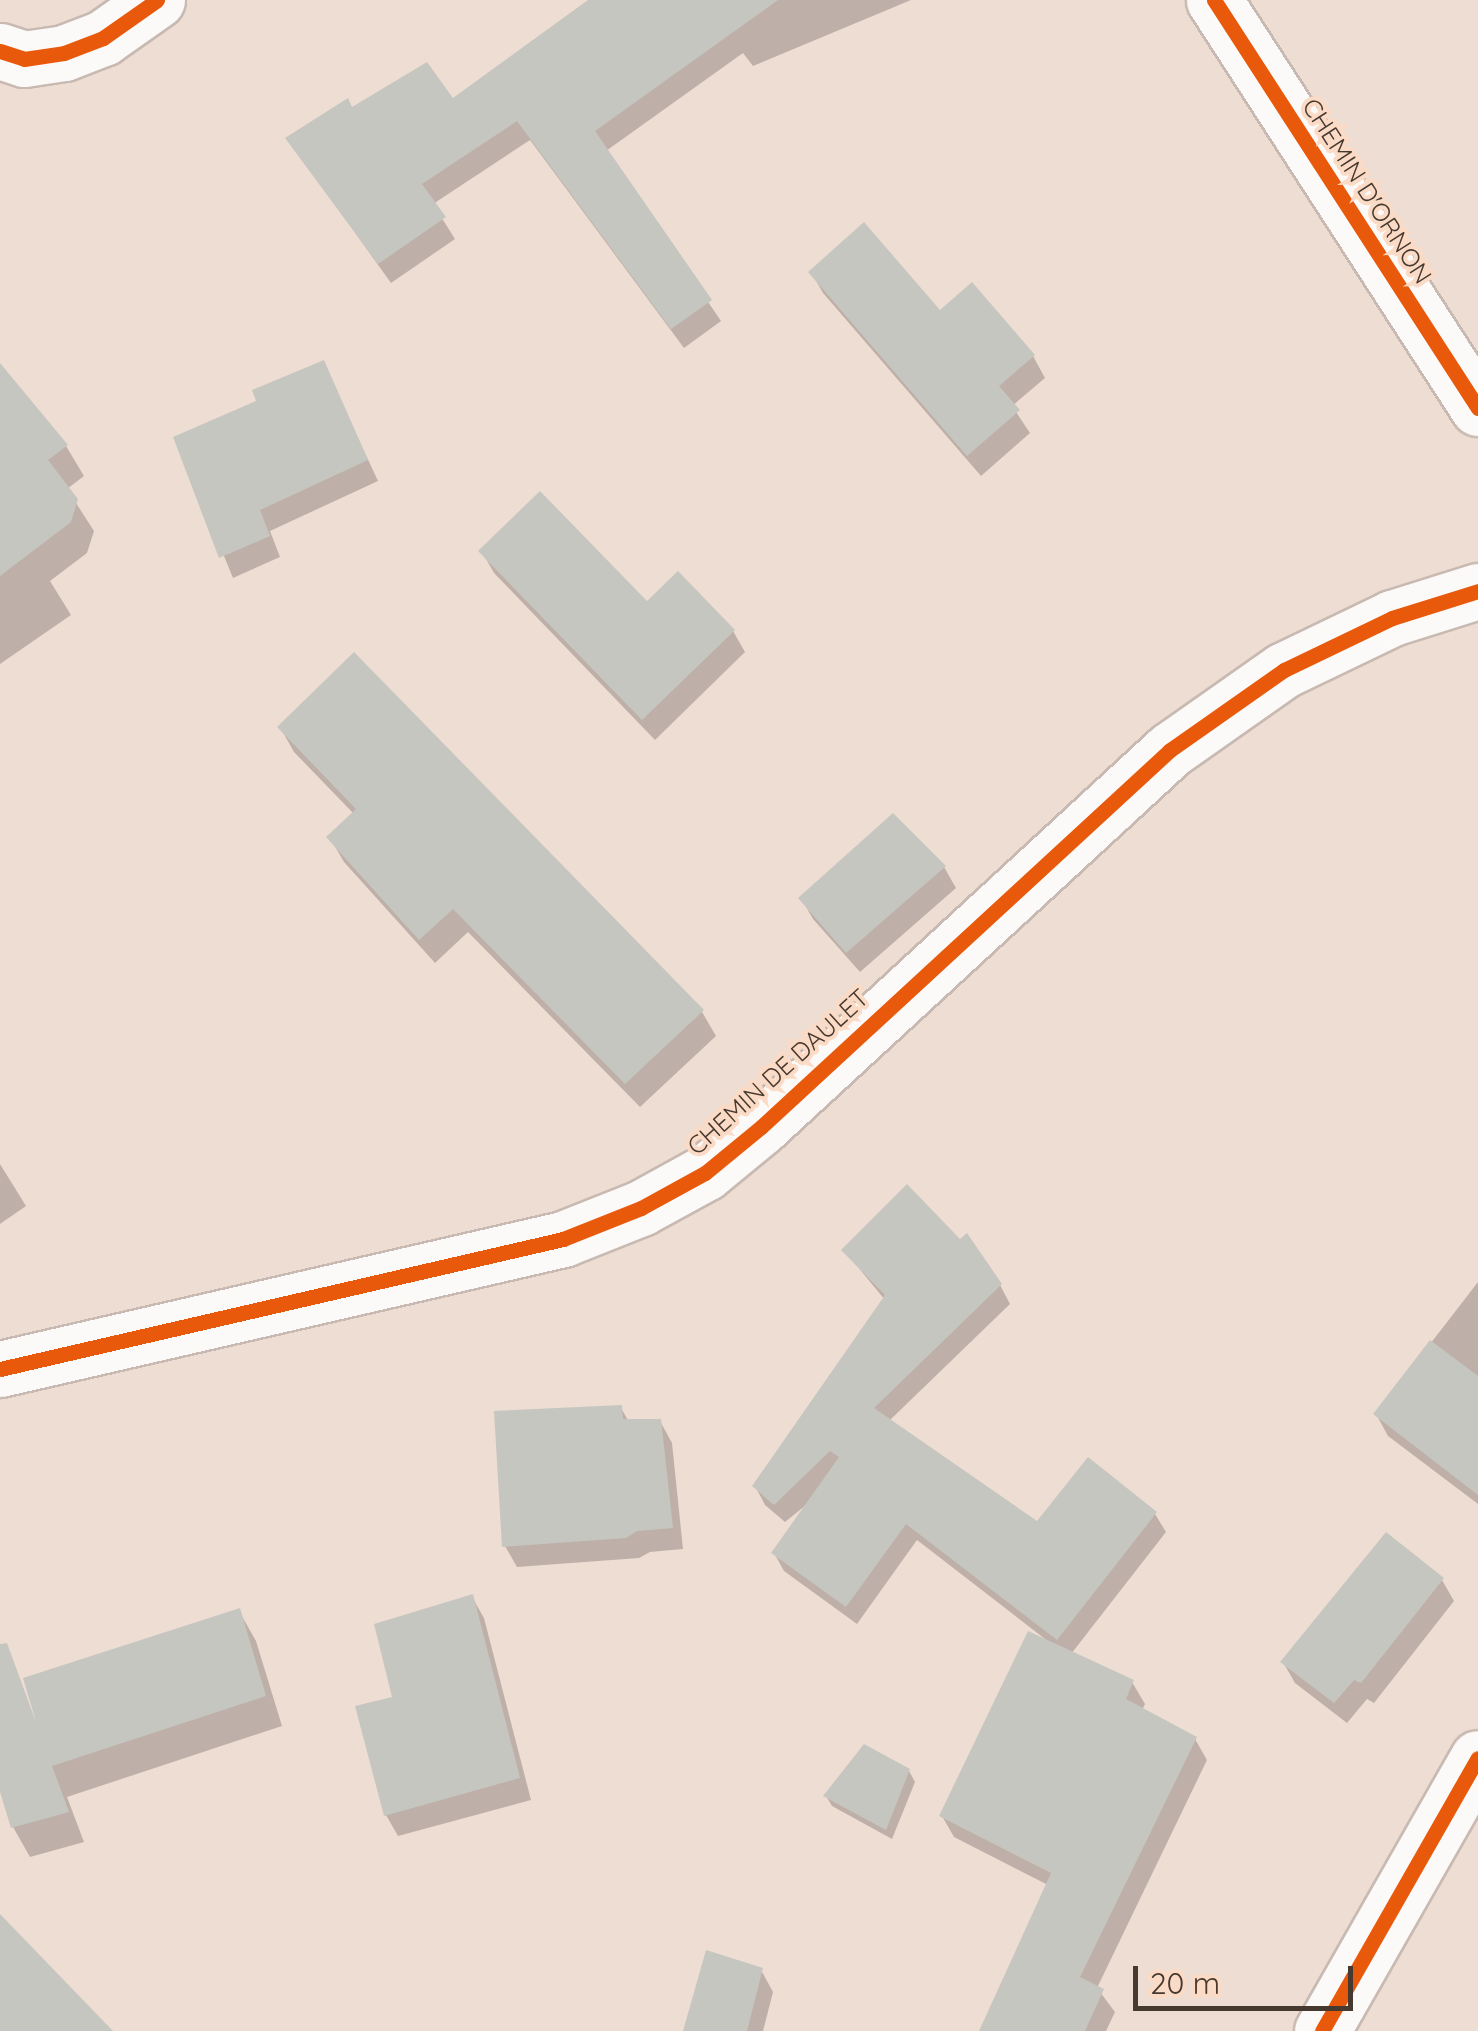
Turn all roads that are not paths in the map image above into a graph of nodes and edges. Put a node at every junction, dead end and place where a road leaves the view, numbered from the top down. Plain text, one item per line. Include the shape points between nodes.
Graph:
1 (157, 0) edge
2 (1214, 0) edge
3 (0, 51) edge
4 (1478, 408) edge
5 (1478, 591) edge
6 (0, 1369) edge
7 (1478, 1758) edge
8 (1322, 2031) edge

1 - 3 street via 103,38 64,52 24,59
2 - 4 street, CHEMIN D'ORNON
5 - 6 street, CHEMIN DE DAULET via 1392,618 1284,670 1170,750 761,1127 705,1173 640,1208 564,1239
7 - 8 street

